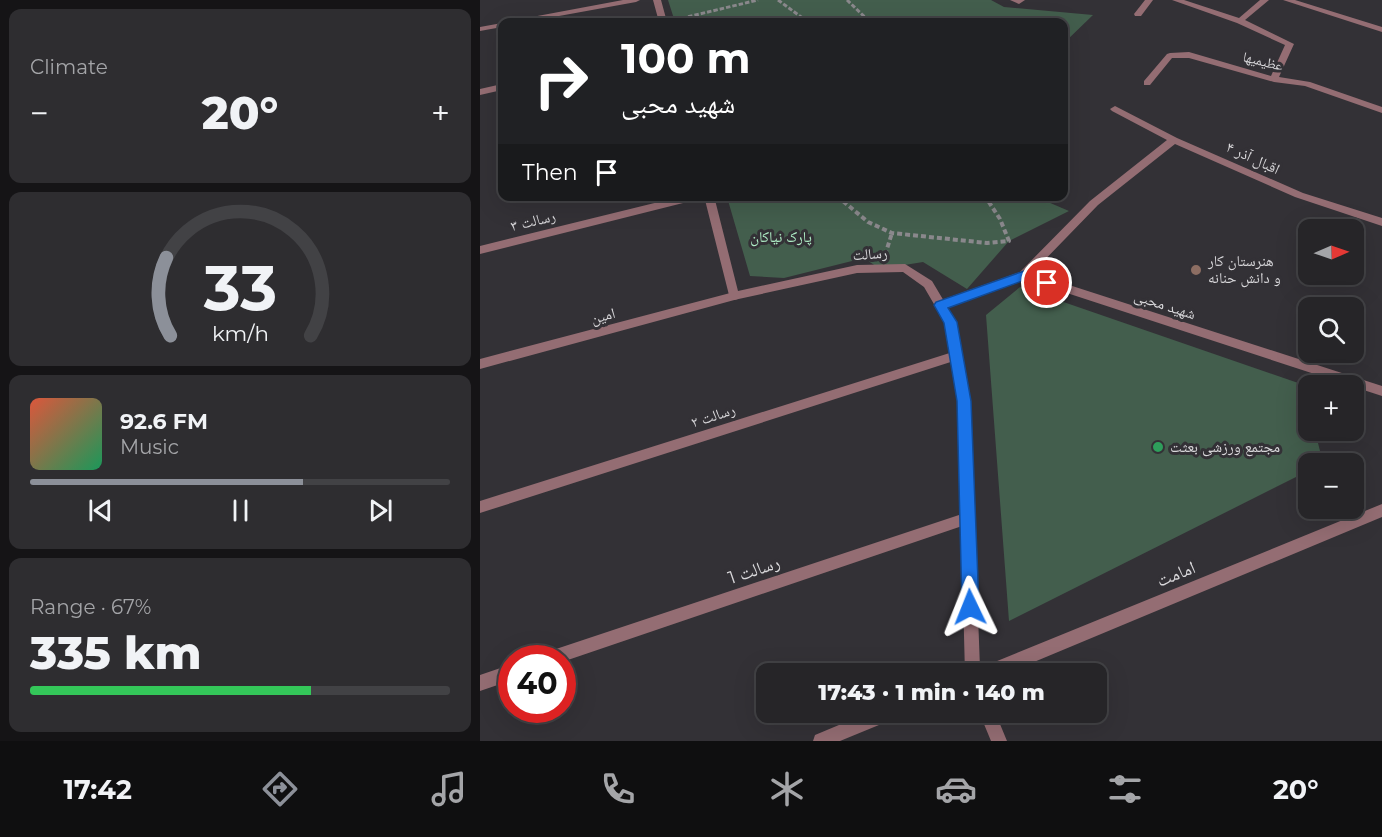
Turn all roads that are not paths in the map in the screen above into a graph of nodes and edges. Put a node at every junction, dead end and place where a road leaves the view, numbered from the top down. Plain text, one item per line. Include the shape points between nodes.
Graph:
1 (636, 0) edge
2 (657, 0) edge
3 (1149, 0) edge
4 (1176, 0) edge
5 (1265, 0) edge
6 (1287, 0) edge
7 (1138, 14) dead end
8 (538, 18) edge
9 (662, 18) edge
10 (1240, 21) junction
11 (498, 26) edge
12 (480, 29) edge
13 (1382, 30) edge
14 (1274, 79) junction
15 (1147, 83) dead end
16 (498, 88) edge
17 (480, 92) edge
18 (1115, 109) dead end
19 (1382, 110) edge
20 (1174, 140) junction
21 (679, 201) edge
22 (710, 201) edge
23 (1382, 222) edge
24 (480, 250) edge
25 (1024, 275) junction
26 (734, 296) junction
27 (940, 305) junction
28 (956, 356) junction
29 (480, 364) edge
30 (1382, 391) edge
31 (480, 507) edge
32 (1382, 510) edge
33 (968, 518) junction
34 (576, 650) edge
35 (973, 663) edge
36 (1012, 663) edge
37 (498, 677) edge
38 (480, 683) edge
39 (864, 723) edge
40 (992, 723) edge
41 (821, 741) edge
42 (999, 741) edge

1 - 8 street
2 - 9 street
3 - 7 street
4 - 10 street
5 - 10 street
6 - 13 street
10 - 14 street via 1290,44
11 - 12 street
14 - 15 street, عظیمیها via 1189,55 1170,56
14 - 19 street, عظیمیها via 1307,84
16 - 17 street
18 - 20 street, اقبال آذر ۴
20 - 23 street, اقبال آذر ۴ via 1299,195
20 - 25 street via 1094,204
21 - 24 street, رسالت ۳
22 - 26 street
25 - 27 street
25 - 30 street, شهید محبی
26 - 27 street, رسالت via 857,269 905,268 927,284
26 - 29 street, امین
27 - 28 street, رسالت via 951,322
28 - 31 street, رسالت ۲
28 - 33 street, رسالت via 964,401
32 - 36 street, امامت
33 - 34 street, رسالت 1
33 - 35 street, رسالت
37 - 38 street
39 - 41 street
40 - 42 street

